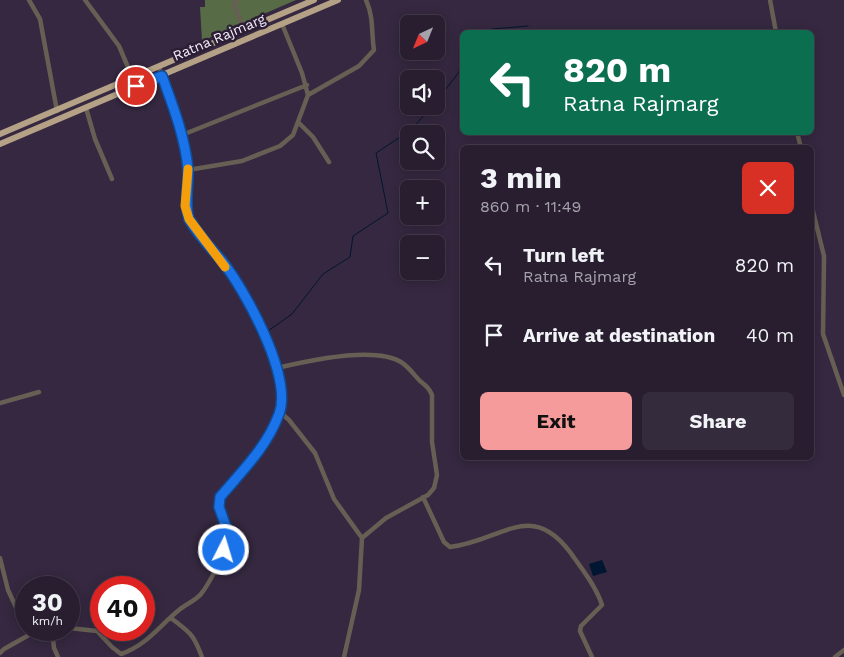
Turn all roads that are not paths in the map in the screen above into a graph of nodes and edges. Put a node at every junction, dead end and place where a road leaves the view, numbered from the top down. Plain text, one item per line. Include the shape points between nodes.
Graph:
1 (29, 0) edge
2 (85, 0) edge
3 (237, 0) edge
4 (314, 0) edge
5 (338, 0) edge
6 (366, 0) edge
7 (770, 0) edge
8 (303, 2) edge
9 (282, 24) junction
10 (244, 30) junction
11 (776, 30) edge
12 (159, 67) junction
13 (162, 76) junction
14 (134, 77) junction
15 (306, 85) junction
16 (136, 86) junction
17 (308, 95) junction
18 (86, 108) junction
19 (57, 110) junction
20 (299, 123) junction
21 (0, 134) edge
22 (182, 135) junction
23 (0, 144) edge
24 (329, 162) dead end
25 (188, 170) junction
26 (112, 178) dead end
27 (814, 215) edge
28 (277, 368) junction
29 (39, 392) dead end
30 (844, 395) edge
31 (0, 403) edge
32 (280, 412) junction
33 (423, 497) junction
34 (362, 538) junction
35 (0, 558) edge
36 (15, 606) edge
37 (171, 618) junction
38 (80, 630) edge
39 (18, 641) edge
40 (53, 641) edge
41 (844, 650) edge
42 (0, 653) edge
43 (58, 657) edge
44 (202, 657) edge
45 (344, 657) edge
46 (592, 657) edge
47 (835, 657) edge

1 - 19 street via 40,18
2 - 14 street via 119,46
3 - 10 street via 234,4
4 - 8 highway, Ratna Rajmarg
5 - 9 highway, Ratna Rajmarg
6 - 17 street via 373,16 374,50 359,66
7 - 11 street
8 - 10 highway, Ratna Rajmarg
9 - 13 highway, Ratna Rajmarg
9 - 15 street
10 - 12 highway, Ratna Rajmarg
12 - 13 street
12 - 14 highway, Ratna Rajmarg
13 - 16 highway, Ratna Rajmarg
13 - 22 street
14 - 16 street
14 - 19 highway, Ratna Rajmarg
15 - 17 street
15 - 22 street
16 - 18 highway, Ratna Rajmarg
17 - 20 street
18 - 23 highway, Ratna Rajmarg
18 - 26 street
19 - 21 highway, Ratna Rajmarg
20 - 24 street
20 - 25 street via 292,136 264,154
22 - 25 street
25 - 28 street via 185,206 189,219 240,288
27 - 30 street via 824,256 822,334
28 - 32 street
28 - 33 street via 352,355 392,358 409,368 432,395 436,482 432,492
29 - 31 street
32 - 34 street via 315,453 334,499
32 - 37 street via 264,444 220,497 219,507 229,535 212,574 201,594
33 - 34 street via 386,518
33 - 46 street via 444,542 450,547 525,525 558,536 602,605 580,631
34 - 45 street via 359,590
35 - 36 street
37 - 38 street via 152,637 121,654 97,632
37 - 44 street via 185,626
39 - 42 street
40 - 43 street
41 - 47 street

